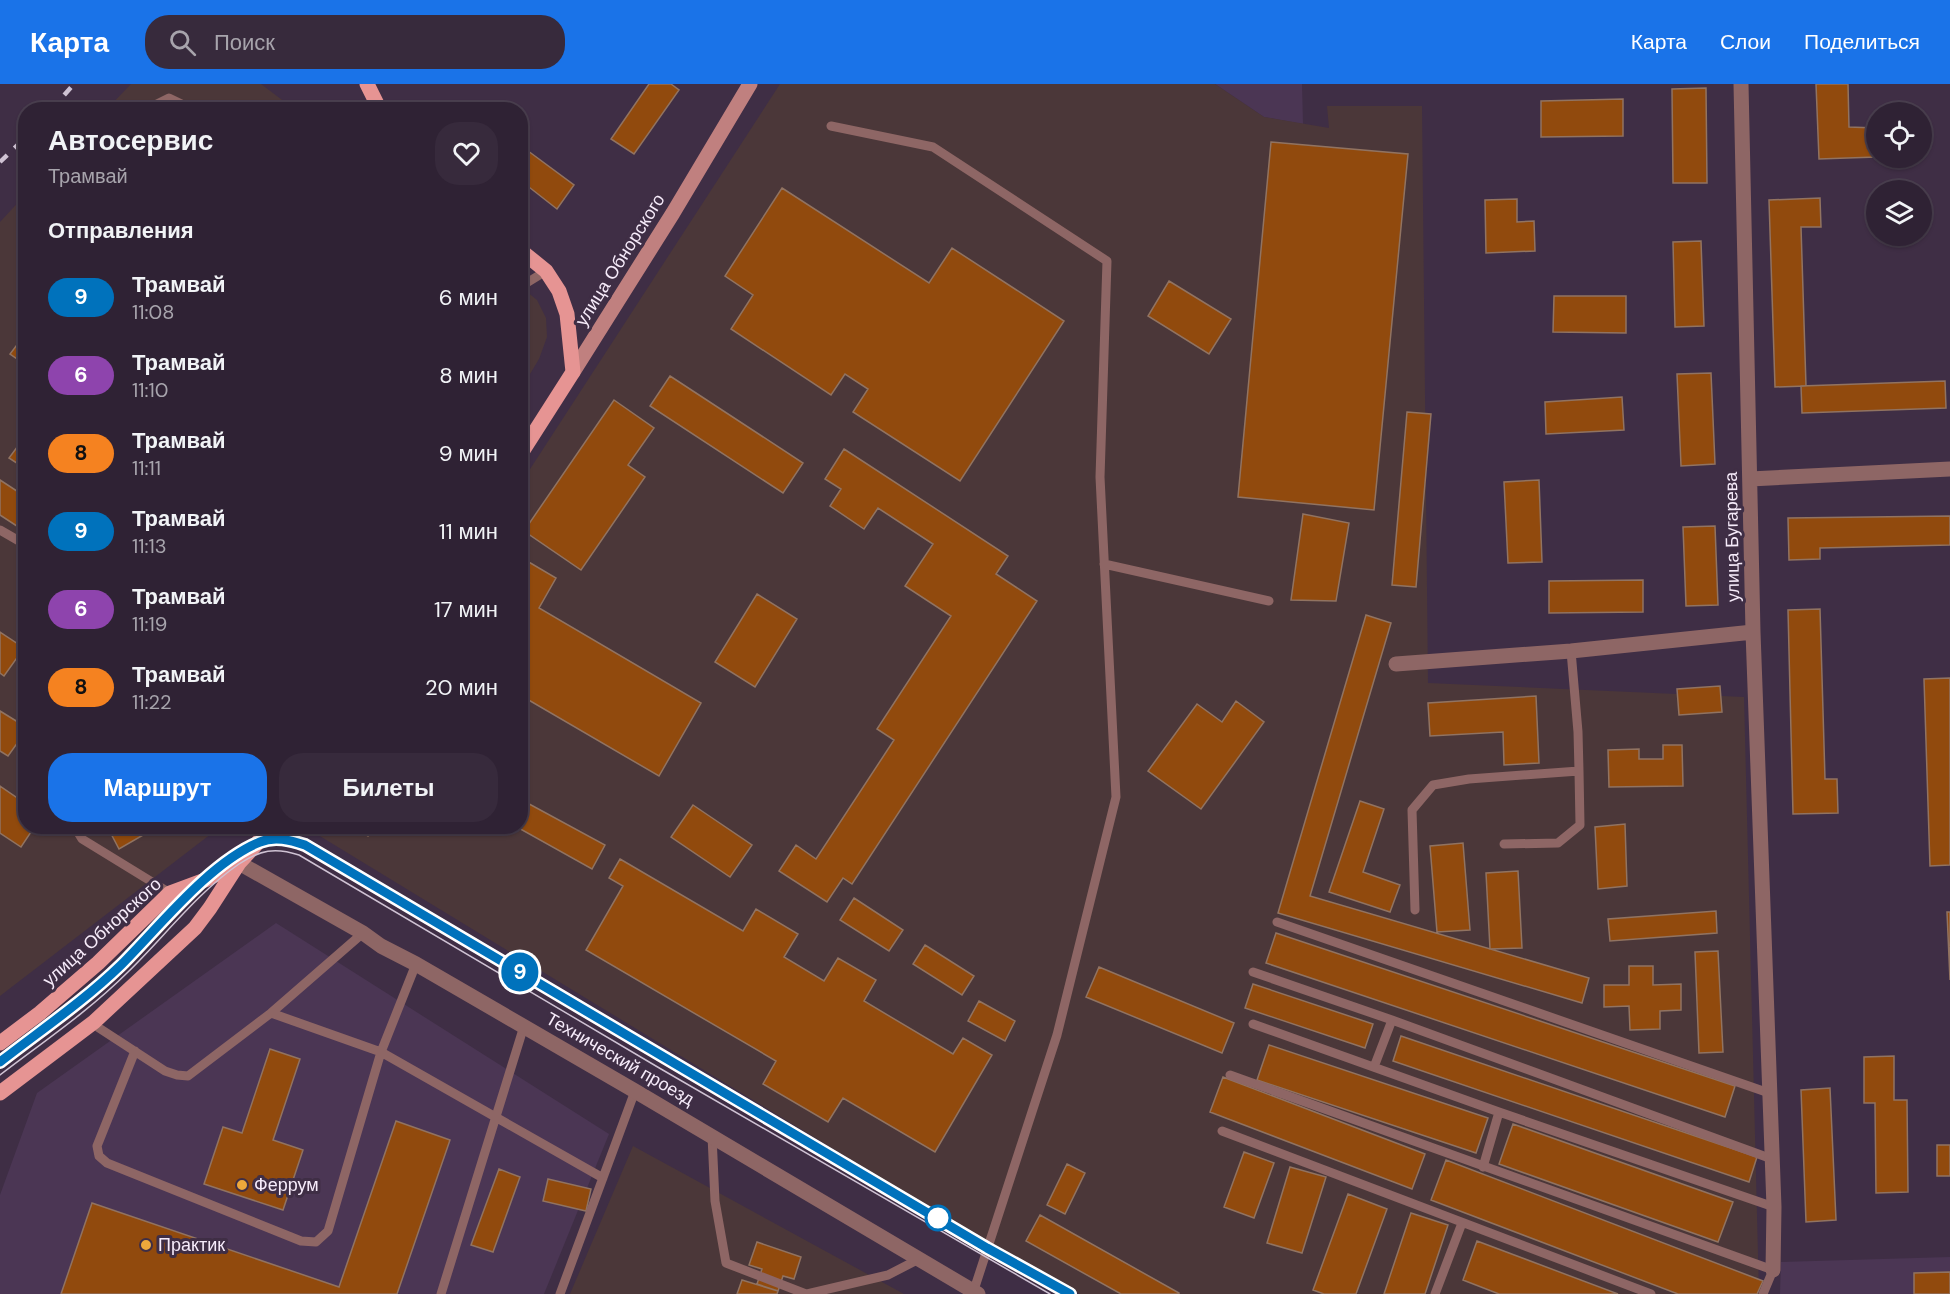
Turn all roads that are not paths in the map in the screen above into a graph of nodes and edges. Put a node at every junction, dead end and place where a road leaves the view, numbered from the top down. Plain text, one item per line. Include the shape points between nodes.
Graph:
1 (367, 84) edge
2 (750, 84) edge
3 (1741, 84) edge
4 (161, 102) edge
5 (177, 102) edge
6 (376, 102) edge
7 (831, 126) dead end
8 (528, 256) edge
9 (546, 271) junction
10 (528, 282) edge
11 (573, 372) junction
12 (528, 442) edge
13 (1950, 469) edge
14 (1750, 479) junction
15 (0, 530) edge
16 (18, 540) edge
17 (1104, 564) junction
18 (1269, 601) dead end
19 (1753, 632) junction
20 (1571, 651) junction
21 (1396, 664) dead end
22 (1579, 771) junction
23 (79, 834) edge
24 (266, 834) edge
25 (1504, 844) dead end
26 (239, 863) junction
27 (170, 893) junction
28 (1415, 910) dead end
29 (1276, 922) dead end
30 (363, 933) junction
31 (416, 964) junction
32 (1253, 972) dead end
33 (271, 1013) junction
34 (1392, 1020) junction
35 (1253, 1024) dead end
36 (97, 1025) junction
37 (524, 1026) junction
38 (0, 1043) edge
39 (135, 1051) junction
40 (381, 1052) junction
41 (1374, 1067) junction
42 (1230, 1075) dead end
43 (635, 1091) junction
44 (0, 1093) edge
45 (1769, 1093) junction
46 (1499, 1112) junction
47 (496, 1117) junction
48 (1222, 1131) dead end
49 (712, 1136) junction
50 (1772, 1160) junction
51 (1482, 1167) junction
52 (603, 1178) junction
53 (1774, 1207) junction
54 (1462, 1223) junction
55 (919, 1260) junction
56 (1773, 1270) junction
57 (974, 1293) edge
58 (441, 1294) edge
59 (560, 1294) edge
60 (806, 1294) edge
61 (1436, 1294) edge
62 (1651, 1294) edge
63 (1764, 1294) edge

1 - 6 main road
2 - 11 main road, улица Обнорского
3 - 14 street, улица Бугарева
4 - 5 lane via 169,98
7 - 17 lane via 933,147 1107,261 1100,477
8 - 9 main road
9 - 10 lane
9 - 11 main road via 560,291 567,314
11 - 12 main road, улица Обнорского
13 - 14 street
14 - 19 street, улица Бугарева
15 - 16 lane
17 - 18 lane
17 - 57 lane via 1116,797 1057,1035
19 - 20 street
19 - 45 street, улица Бугарева
20 - 21 street
20 - 22 lane
22 - 25 lane via 1580,825 1558,843
22 - 28 lane via 1469,778 1433,785 1412,810
23 - 27 lane
24 - 26 main road, улица Обнорского
26 - 27 main road, улица Обнорского
26 - 30 street, Технический проезд
26 - 36 main road, улица Обнорского via 195,928
27 - 38 main road, улица Обнорского via 98,963
29 - 45 lane
30 - 31 street, Технический проезд
30 - 33 lane
31 - 37 street, Технический проезд
31 - 40 lane
32 - 34 lane
33 - 39 lane via 188,1076 165,1071
33 - 40 lane
34 - 41 lane
34 - 50 lane
35 - 41 lane
36 - 39 lane
36 - 44 main road, улица Обнорского
37 - 43 street, Технический проезд
37 - 47 lane
39 - 40 lane via 98,1146 99,1156 107,1163 302,1241 316,1242 328,1231
40 - 47 lane
41 - 46 lane
42 - 51 lane
43 - 49 street, Технический проезд
43 - 52 lane
45 - 50 street, улица Бугарева
46 - 51 lane
46 - 53 lane
47 - 52 lane
47 - 58 lane
48 - 54 lane
49 - 55 street, Технический проезд
49 - 60 lane via 715,1201 726,1263
50 - 53 street, улица Бугарева
51 - 56 lane
52 - 59 lane
53 - 56 street, улица Бугарева
54 - 61 lane
54 - 62 lane
55 - 57 street, Технический проезд
55 - 60 lane via 888,1275
56 - 63 lane

